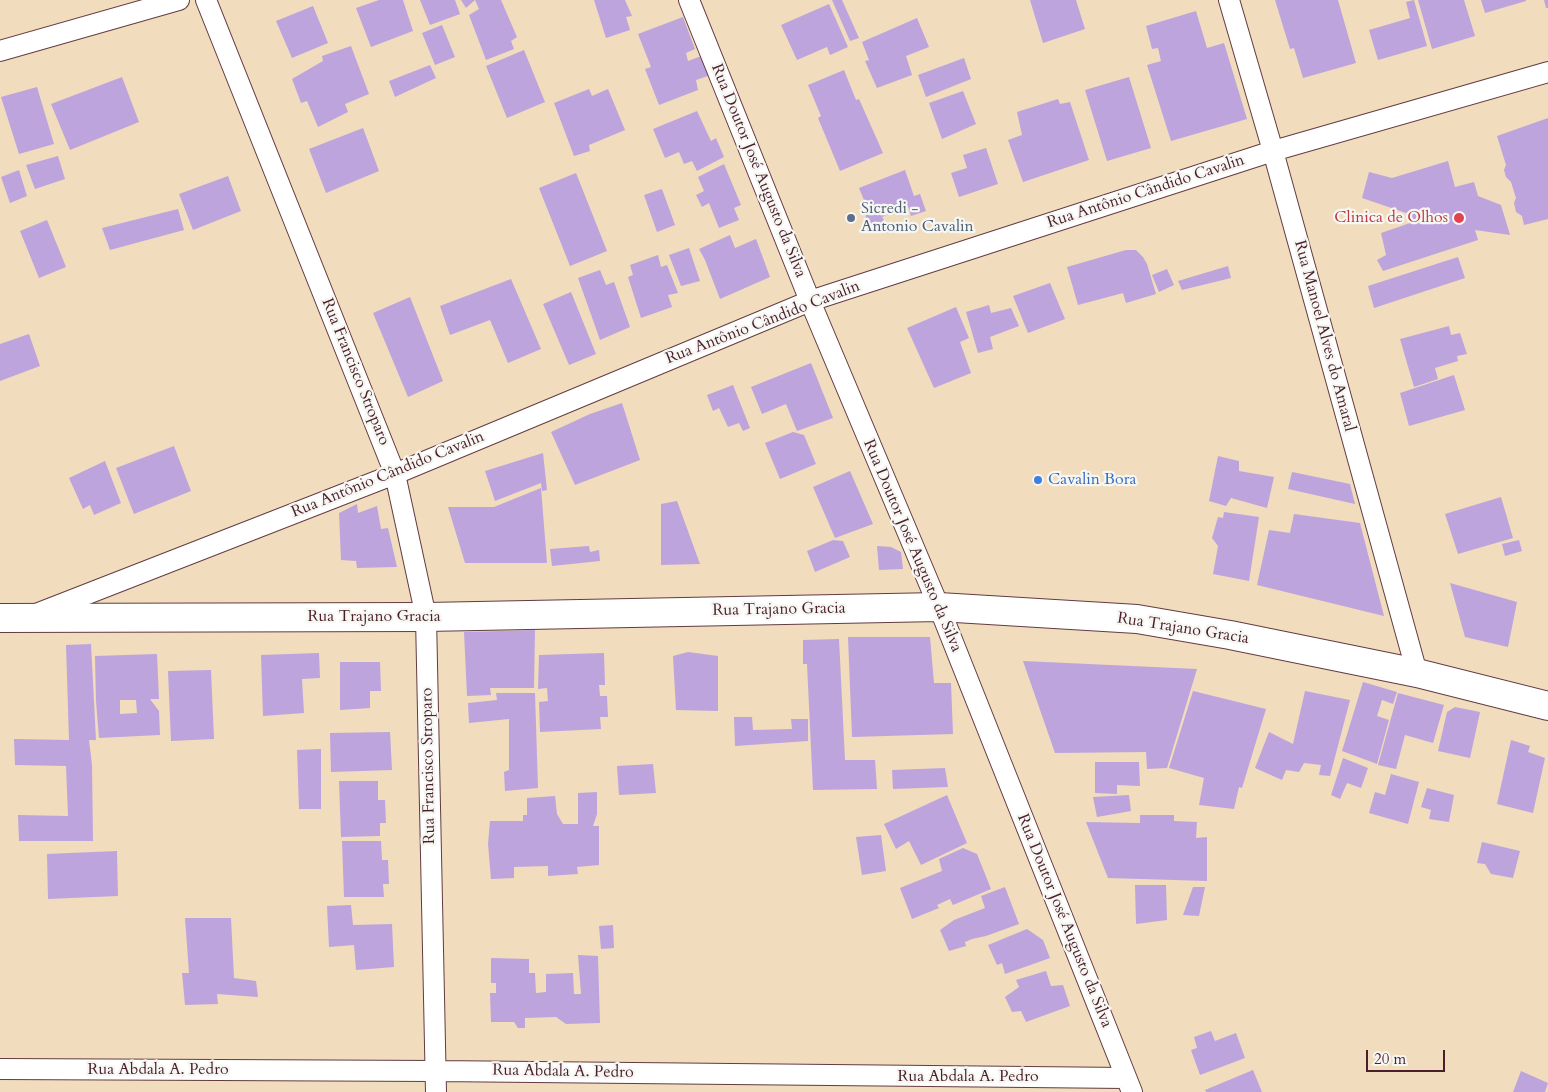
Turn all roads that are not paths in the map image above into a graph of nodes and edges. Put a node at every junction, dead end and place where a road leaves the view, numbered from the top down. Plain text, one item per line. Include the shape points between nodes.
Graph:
1 (179, 0) edge
2 (206, 0) edge
3 (689, 0) edge
4 (1229, 0) edge
5 (0, 51) edge
6 (1548, 72) edge
7 (1273, 151) junction
8 (810, 301) junction
9 (395, 474) junction
10 (939, 607) junction
11 (426, 617) junction
12 (13, 618) edge
13 (1417, 673) junction
14 (1548, 706) edge
15 (0, 1069) edge
16 (436, 1070) junction
17 (887, 1084) edge
18 (1129, 1085) edge
19 (436, 1092) edge

1 - 5 street
2 - 9 street, Rua Francisco Stroparo
3 - 8 street, Rua Doutor José Augusto da Silva
4 - 7 street, Rua Manoel Alves do Amaral
6 - 7 street, Rua Antônio Cândido Cavalin
7 - 8 street, Rua Antônio Cândido Cavalin
7 - 13 street, Rua Manoel Alves do Amaral
8 - 9 street, Rua Antônio Cândido Cavalin
8 - 10 street, Rua Doutor José Augusto da Silva
9 - 11 street, Rua Francisco Stroparo
9 - 12 street, Rua Antônio Cândido Cavalin
10 - 11 main road, Rua Trajano Gracia
10 - 13 main road, Rua Trajano Gracia via 1137,619
10 - 18 street, Rua Doutor José Augusto da Silva
11 - 12 main road, Rua Trajano Gracia
11 - 16 street, Rua Francisco Stroparo
13 - 14 main road, Rua Trajano Gracia
15 - 16 street, Rua Abdala A. Pedro
16 - 17 street, Rua Abdala A. Pedro
16 - 19 street, Rua Francisco Stroparo
17 - 18 street, Rua Abdala A. Pedro

